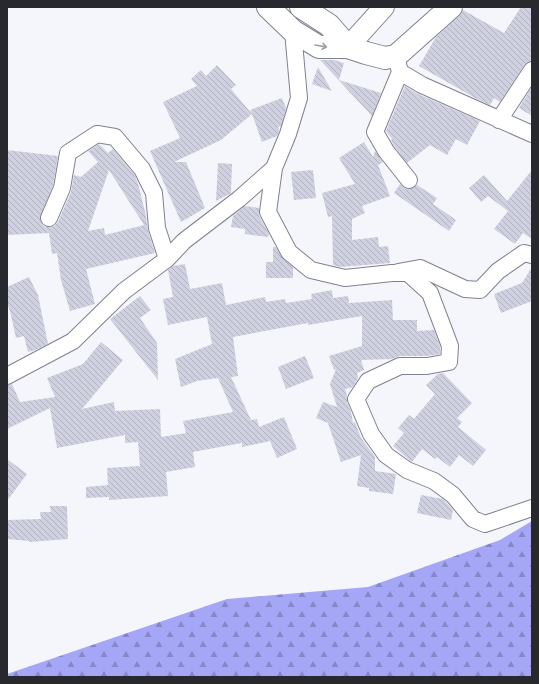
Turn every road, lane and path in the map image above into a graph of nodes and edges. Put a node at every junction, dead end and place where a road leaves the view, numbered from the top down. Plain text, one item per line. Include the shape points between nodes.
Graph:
1 (268, 7) edge
2 (301, 7) edge
3 (384, 7) edge
4 (451, 7) edge
5 (293, 31) junction
6 (348, 47) junction
7 (398, 64) junction
8 (532, 70) edge
9 (499, 120) junction
10 (532, 134) edge
11 (274, 168) junction
12 (409, 180) dead end
13 (49, 218) dead end
14 (532, 255) edge
15 (167, 259) junction
16 (392, 273) junction
17 (7, 376) edge
18 (532, 508) edge

1 - 5 main road
2 - 6 main road via 329,25
3 - 6 street
4 - 7 main road
5 -> 6 main road via 319,47
5 - 11 street via 299,98
6 - 7 main road
7 - 9 street via 422,85
7 - 12 street via 375,132 386,151
8 - 9 street
9 - 10 street
11 - 15 street via 184,241
11 - 16 street via 268,212 289,252 311,270 345,278
13 - 15 street via 62,188 68,153 97,134 116,137 142,169 154,193 157,228
14 - 16 street via 524,253 498,271 480,290 466,289 420,268
15 - 17 street via 124,291 73,341
16 - 18 street via 408,273 430,293 450,346 448,362 427,366 400,366 368,381 356,399 371,434 386,455 407,470 434,481 453,495 473,519 485,524

